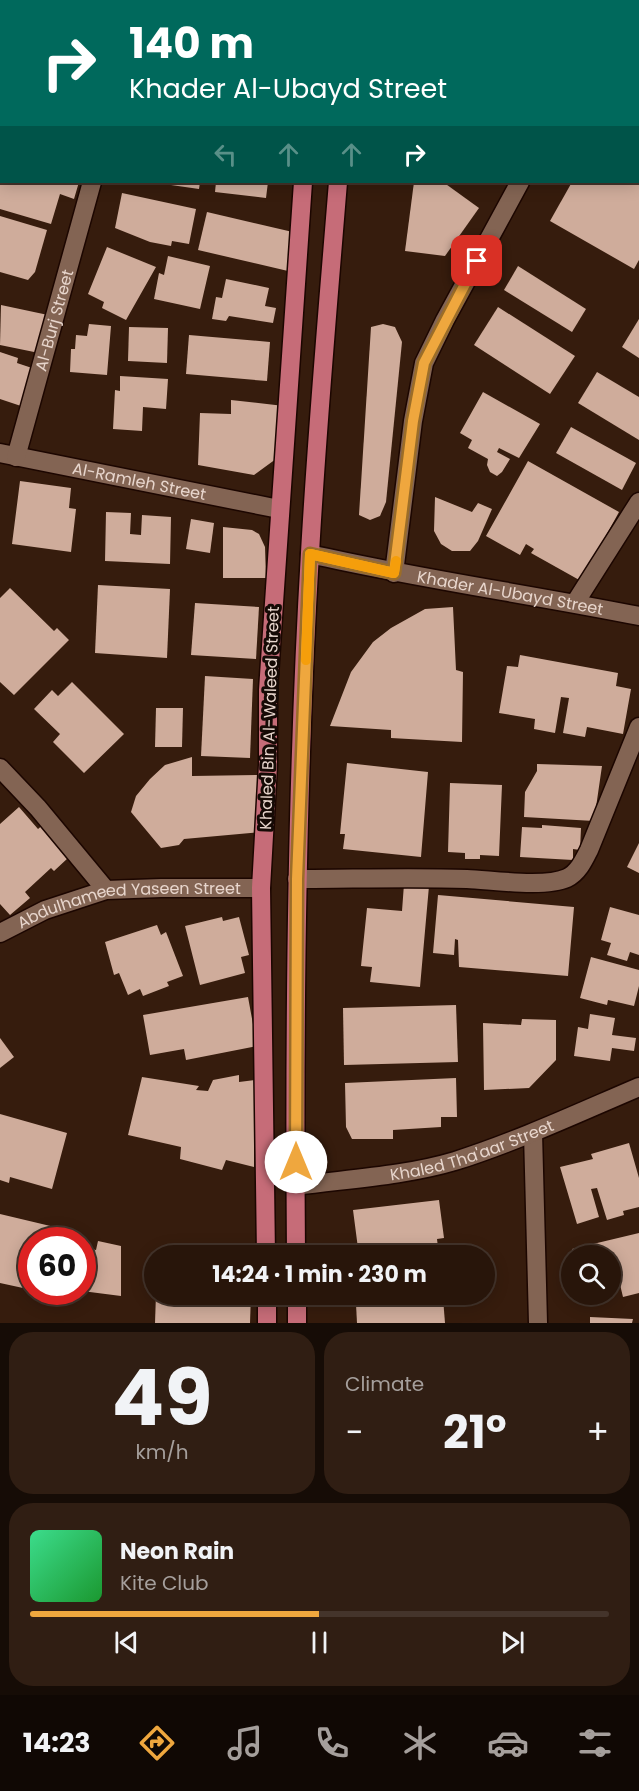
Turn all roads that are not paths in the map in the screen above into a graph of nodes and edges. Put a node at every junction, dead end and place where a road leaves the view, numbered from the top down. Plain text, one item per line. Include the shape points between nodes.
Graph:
1 (92, 183) edge
2 (303, 183) edge
3 (338, 183) edge
4 (519, 183) edge
5 (8, 455) edge
6 (639, 502) edge
7 (279, 509) junction
8 (310, 554) junction
9 (394, 573) junction
10 (575, 603) junction
11 (639, 616) edge
12 (639, 727) edge
13 (0, 768) edge
14 (297, 879) junction
15 (261, 888) junction
16 (106, 890) junction
17 (0, 933) edge
18 (639, 1087) edge
19 (533, 1133) junction
20 (296, 1186) junction
21 (266, 1245) edge
22 (297, 1245) edge
23 (267, 1305) edge
24 (297, 1305) edge
25 (267, 1323) edge
26 (297, 1323) edge
27 (538, 1323) edge

1 - 5 street, Al-Burj Street
2 - 7 main road, Khaled Bin Al-Waleed Street
3 - 8 main road, Khaled Bin Al-Waleed Street
4 - 9 street via 424,363
5 - 7 street, Al-Ramleh Street
6 - 10 street
7 - 15 main road, Khaled Bin Al-Waleed Street
8 - 9 street, Khader Al-Ubayd Street
8 - 14 main road, Khaled Bin Al-Waleed Street
9 - 10 street, Khader Al-Ubayd Street
10 - 11 street, Khader Al-Ubayd Street
12 - 14 street via 589,850 570,877 535,882
13 - 16 street
14 - 20 main road, Khaled Bin Al-Waleed Street
15 - 16 street, Abdulhameed Yaseen Street
15 - 21 main road, Khaled Bin Al-Waleed Street
16 - 17 street, Abdulhameed Yaseen Street via 45,910
18 - 19 street, Khaled Tha'aar Street
19 - 20 street, Khaled Tha'aar Street via 453,1161
19 - 27 street
20 - 22 main road, Khaled Bin Al-Waleed Street
23 - 25 main road
24 - 26 main road

